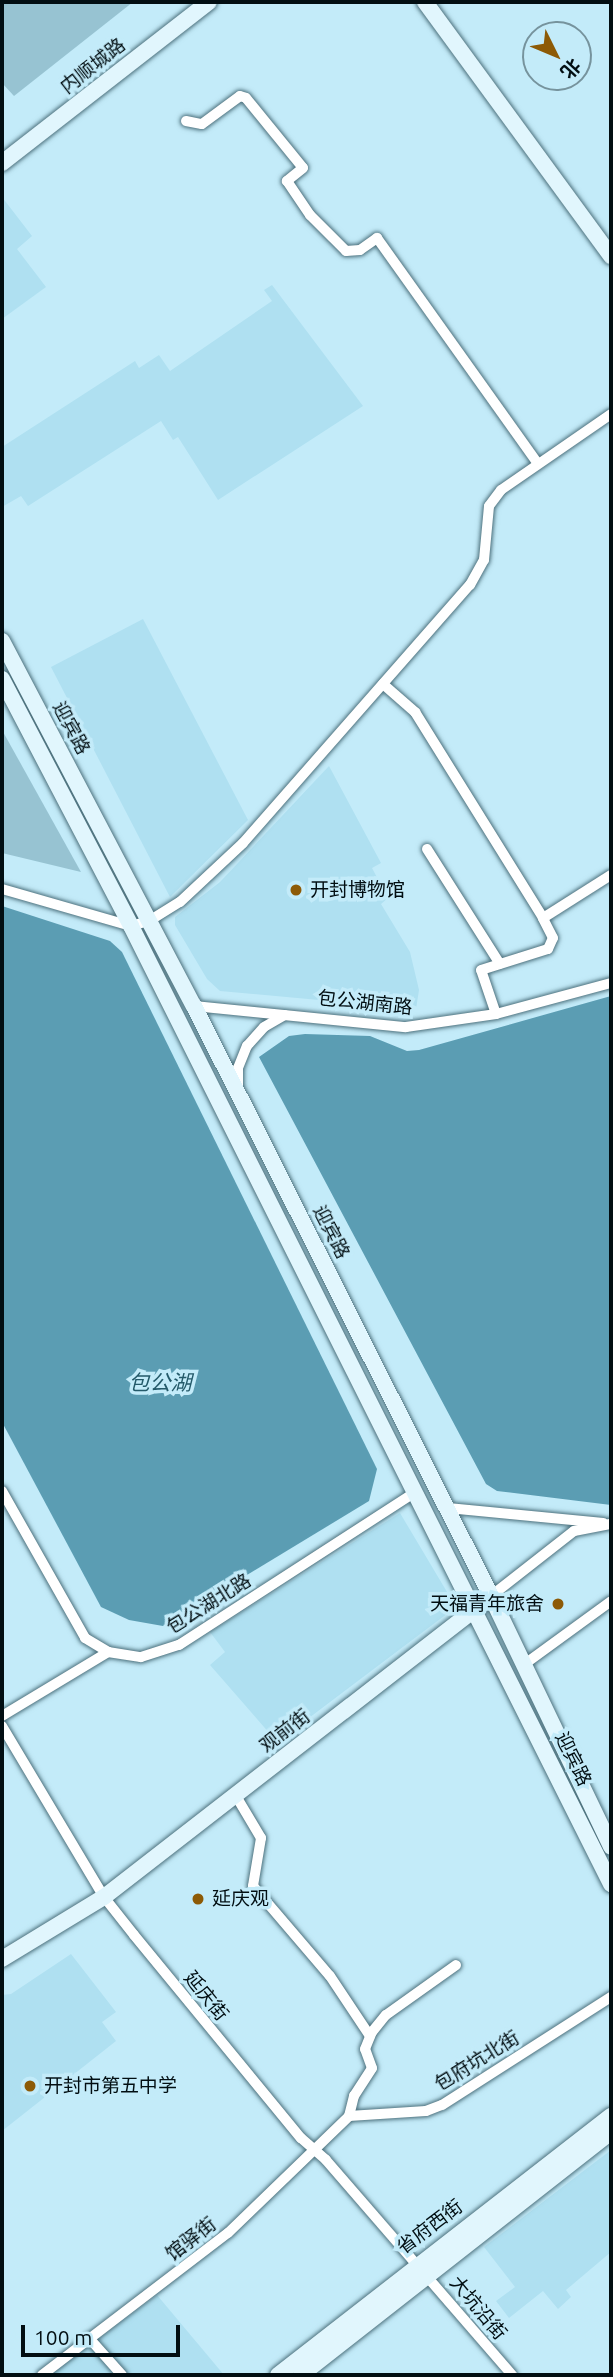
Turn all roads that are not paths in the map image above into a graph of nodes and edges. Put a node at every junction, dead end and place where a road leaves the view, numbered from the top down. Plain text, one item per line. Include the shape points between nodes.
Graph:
1 (209, 2) edge
2 (425, 2) edge
3 (186, 121) dead end
4 (2, 163) edge
5 (611, 256) edge
6 (611, 414) edge
7 (538, 464) junction
8 (2, 641) edge
9 (2, 679) edge
10 (383, 684) junction
11 (427, 849) dead end
12 (611, 875) edge
13 (2, 889) edge
14 (543, 918) junction
15 (149, 921) junction
16 (131, 926) junction
17 (500, 964) junction
18 (611, 983) edge
19 (194, 1006) junction
20 (287, 1014) junction
21 (496, 1014) junction
22 (238, 1094) junction
23 (2, 1491) edge
24 (414, 1493) junction
25 (448, 1508) junction
26 (607, 1523) edge
27 (491, 1596) junction
28 (611, 1601) edge
29 (476, 1608) junction
30 (108, 1652) junction
31 (522, 1666) junction
32 (2, 1716) edge
33 (2, 1726) edge
34 (236, 1796) junction
35 (611, 1847) edge
36 (611, 1884) edge
37 (104, 1897) junction
38 (2, 1959) edge
39 (456, 1965) dead end
40 (611, 1997) edge
41 (370, 2036) junction
42 (349, 2116) junction
43 (611, 2116) edge
44 (611, 2132) edge
45 (313, 2149) junction
46 (422, 2269) junction
47 (89, 2338) junction
48 (42, 2375) edge
49 (122, 2375) edge
50 (278, 2375) edge
51 (301, 2375) edge
52 (512, 2375) edge

1 - 4 main road, 内顺城路
2 - 5 main road
3 - 7 street via 202,124 240,96 246,98 303,168 287,181 310,215 346,251 360,250 377,238
6 - 7 street
7 - 10 street via 493,500 479,572
8 - 15 main road, 迎宾路
9 - 16 main road, 迎宾路
10 - 14 street via 415,712
10 - 15 street via 243,843 180,902
11 - 17 street
12 - 14 street
13 - 16 street
14 - 17 street via 553,938 548,949
15 - 16 street
15 - 19 main road, 迎宾路
16 - 24 main road, 迎宾路
17 - 21 street via 481,970
18 - 21 street, 包公湖南路
19 - 20 street, 包公湖南路
19 - 22 main road, 迎宾路
20 - 21 street, 包公湖南路 via 406,1027
20 - 22 street via 264,1027 247,1045 238,1068
22 - 25 main road, 迎宾路
23 - 30 street via 85,1638
24 - 29 main road, 迎宾路
24 - 30 street, 包公湖北路 via 179,1645 141,1657
25 - 26 street
25 - 27 main road, 迎宾路
26 - 27 street via 574,1531
27 - 29 main road, 观前街
27 - 31 main road, 迎宾路
28 - 31 street
29 - 34 main road, 观前街
29 - 36 main road, 迎宾路
30 - 32 street
31 - 35 main road, 迎宾路
33 - 37 street, 延庆街
34 - 37 main road, 观前街
34 - 41 street via 260,1833 253,1886 330,1976
37 - 38 main road, 观前街
37 - 45 street, 延庆街
39 - 41 street via 386,2015
40 - 42 street, 包府坑北街 via 442,2105 426,2111
41 - 42 street via 365,2049 372,2068 354,2096
42 - 45 street, 馆驿街
43 - 46 main road, 省府西街
44 - 46 main road, 省府西街
45 - 46 street, 延庆街
45 - 47 street, 馆驿街 via 228,2233
46 - 50 main road, 省府西街
46 - 51 main road, 省府西街
46 - 52 street, 大坑沿街
47 - 48 street, 馆驿街
47 - 49 street

